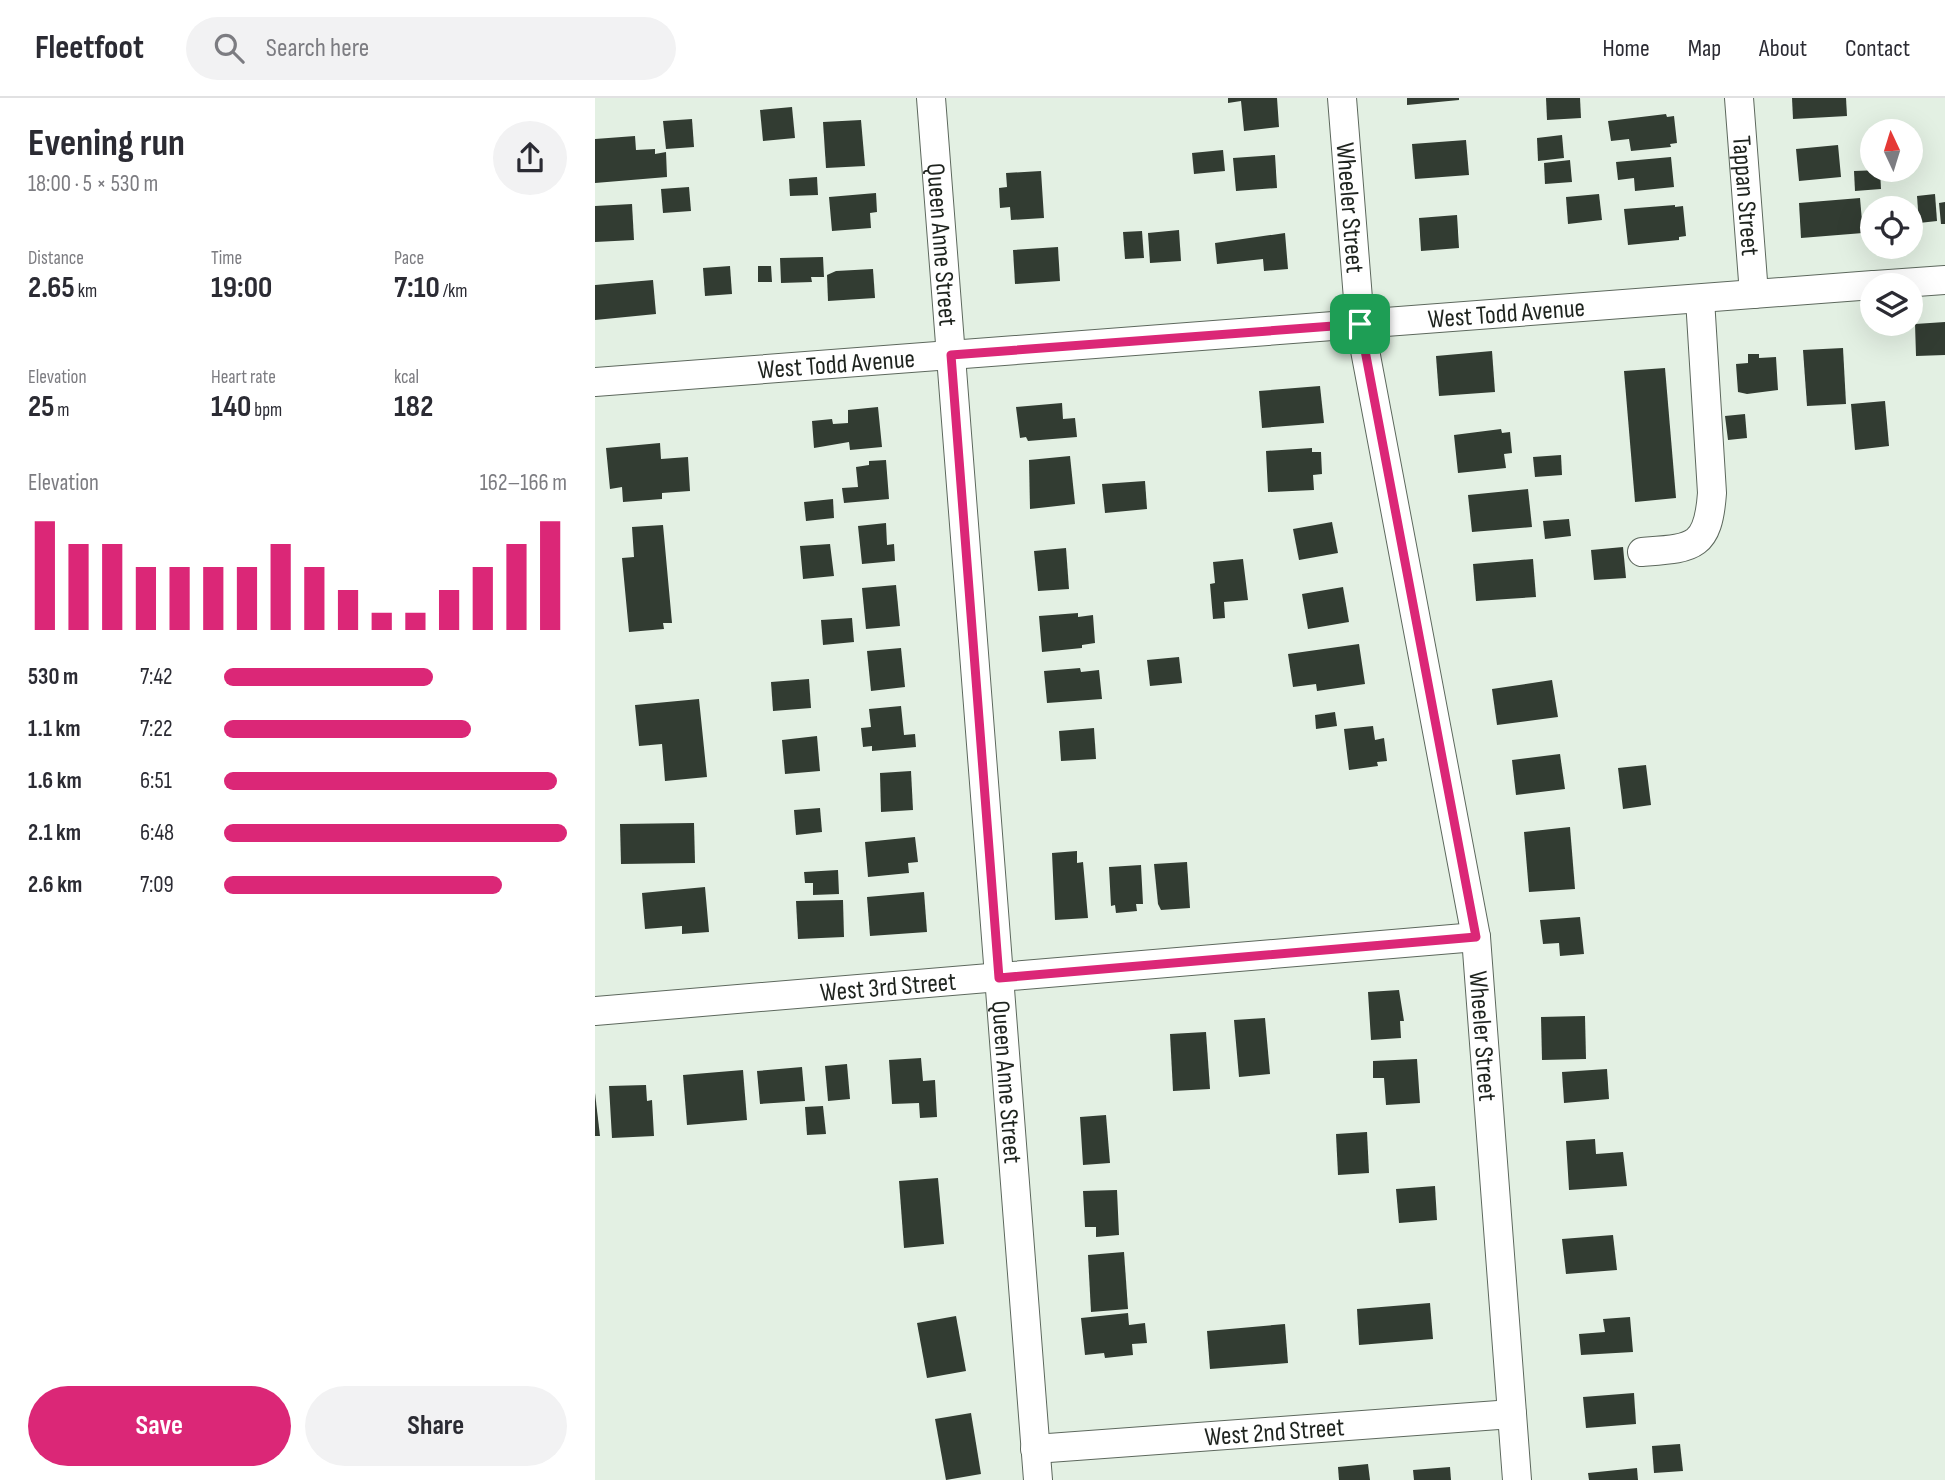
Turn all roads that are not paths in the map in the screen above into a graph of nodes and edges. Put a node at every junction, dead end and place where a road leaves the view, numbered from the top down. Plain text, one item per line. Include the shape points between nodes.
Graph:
1 (931, 98) edge
2 (1342, 98) edge
3 (1738, 98) edge
4 (1945, 280) edge
5 (1923, 282) edge
6 (1860, 286) edge
7 (1754, 294) junction
8 (1700, 299) junction
9 (1360, 324) junction
10 (951, 355) junction
11 (595, 382) edge
12 (1642, 552) dead end
13 (1476, 937) junction
14 (999, 978) junction
15 (595, 1012) edge
16 (1512, 1414) junction
17 (1035, 1449) junction
18 (1038, 1480) edge
19 (1517, 1480) edge

1 - 10 street, Queen Anne Street
2 - 9 street, Wheeler Street
3 - 7 street, Tappan Street
4 - 5 street, West Todd Avenue
6 - 7 street, West Todd Avenue
7 - 8 street, West Todd Avenue
8 - 9 street, West Todd Avenue
8 - 12 street via 1710,525 1684,549
9 - 10 street, West Todd Avenue
9 - 13 street, Wheeler Street
10 - 11 street, West Todd Avenue
10 - 14 street, Queen Anne Street
13 - 14 street, West 3rd Street
13 - 16 street, Wheeler Street
14 - 15 street, West 3rd Street
14 - 17 street, Queen Anne Street
16 - 17 street, West 2nd Street
16 - 19 street, Wheeler Street
17 - 18 street, Queen Anne Street

